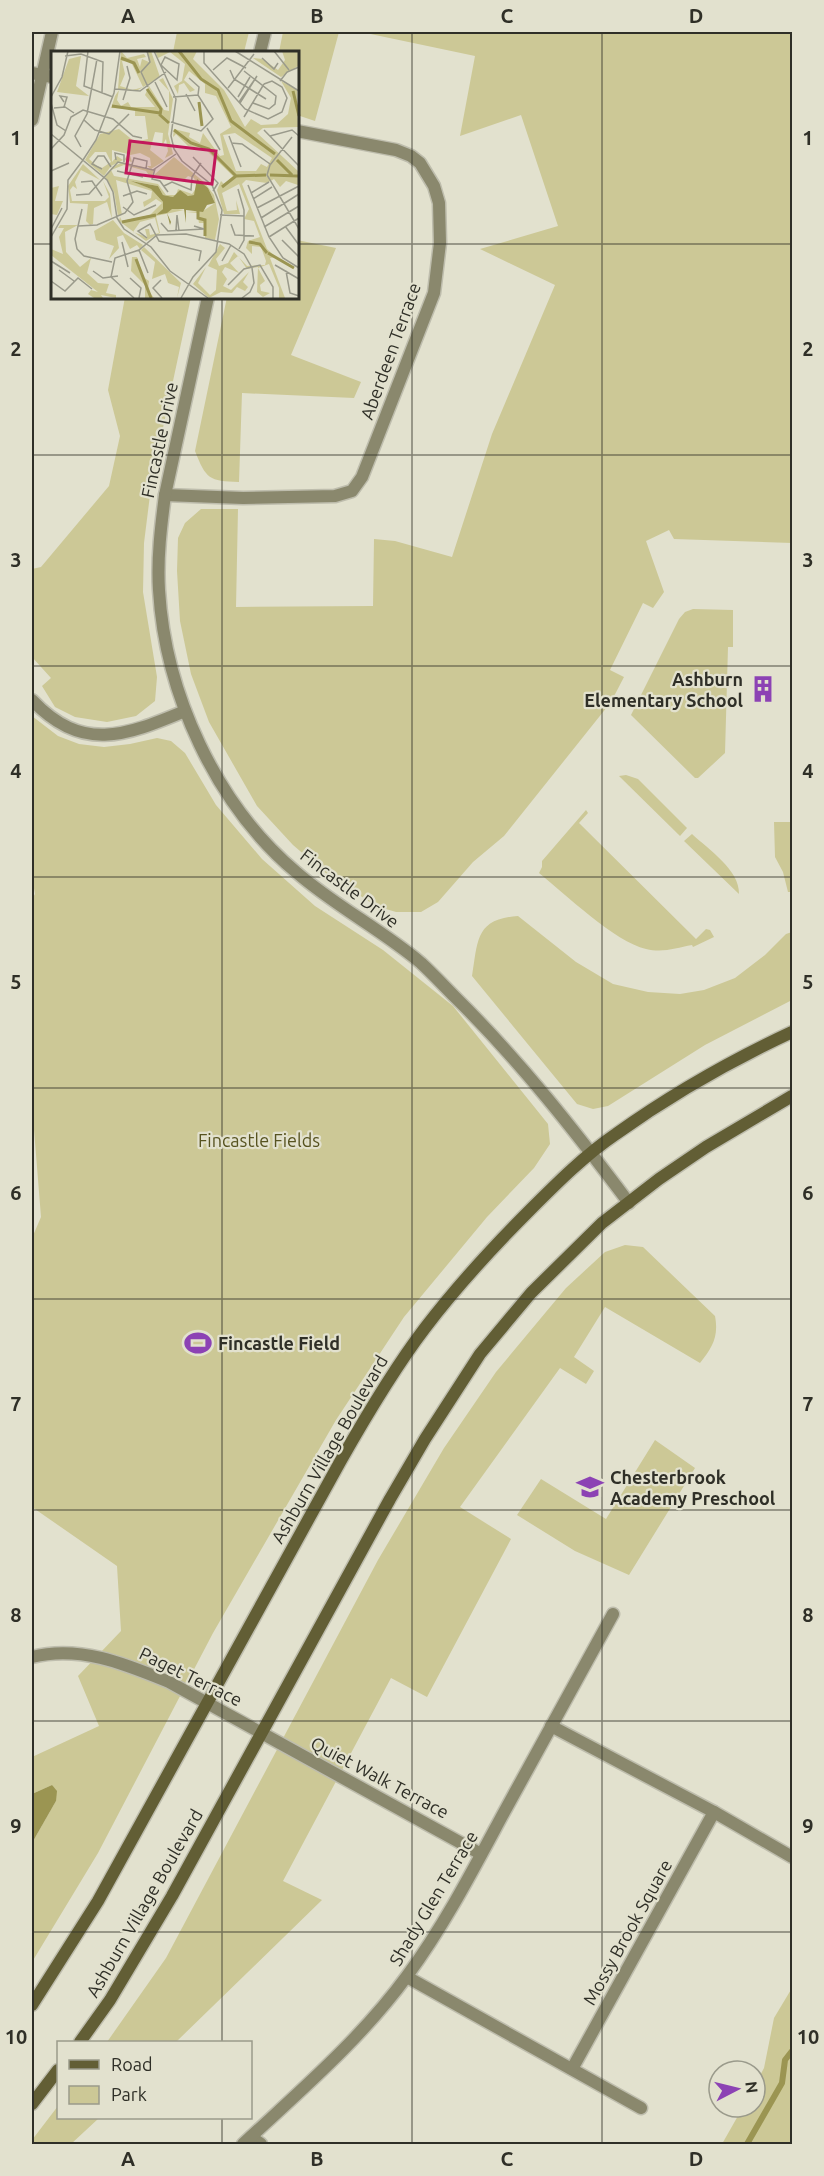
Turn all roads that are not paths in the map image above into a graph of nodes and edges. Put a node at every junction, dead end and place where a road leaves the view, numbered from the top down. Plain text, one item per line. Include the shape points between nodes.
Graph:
1 (52, 32) edge
2 (265, 32) edge
3 (260, 51) edge
4 (42, 75) edge
5 (32, 120) edge
6 (298, 131) edge
7 (208, 298) edge
8 (165, 495) junction
9 (32, 700) edge
10 (185, 711) junction
11 (792, 1032) edge
12 (792, 1096) edge
13 (592, 1154) junction
14 (628, 1203) junction
15 (613, 1614) dead end
16 (32, 1657) edge
17 (207, 1703) junction
18 (551, 1726) junction
19 (262, 1732) junction
20 (714, 1812) junction
21 (482, 1854) junction
22 (792, 1857) edge
23 (407, 1977) junction
24 (32, 2005) edge
25 (81, 2041) edge
26 (572, 2069) junction
27 (57, 2071) edge
28 (32, 2104) edge
29 (641, 2108) dead end
30 (252, 2142) edge

1 - 4 street
2 - 3 street
4 - 5 street
6 - 8 street, Aberdeen Terrace via 396,150 420,163 439,202 440,243 434,294 362,477 352,491 335,496 255,498
7 - 8 street, Fincastle Drive
8 - 10 street, Fincastle Drive via 159,587 170,665
9 - 10 street via 53,720 70,729 97,735 140,729
10 - 13 street, Fincastle Drive via 218,778 261,838 296,872 421,963 491,1034
11 - 13 main road, Ashburn Village Boulevard via 682,1090
12 - 14 main road, Ashburn Village Boulevard via 706,1147
13 - 14 street, Fincastle Drive
13 - 17 main road, Ashburn Village Boulevard via 496,1244 398,1366 330,1479
14 - 19 main road, Ashburn Village Boulevard via 602,1223 531,1293 480,1354 396,1489
15 - 18 street, Shady Glen Terrace
16 - 17 street, Paget Terrace via 64,1653 122,1662
17 - 19 street, Paget Terrace
17 - 24 main road, Ashburn Village Boulevard via 98,1901
18 - 20 street
18 - 21 street, Shady Glen Terrace
19 - 21 street, Quiet Walk Terrace
19 - 25 main road, Ashburn Village Boulevard via 144,1946
20 - 22 street
20 - 26 street, Mossy Brook Square
21 - 23 street, Shady Glen Terrace
23 - 26 street
23 - 30 street, Shady Glen Terrace via 372,2020
26 - 29 street
27 - 28 main road

